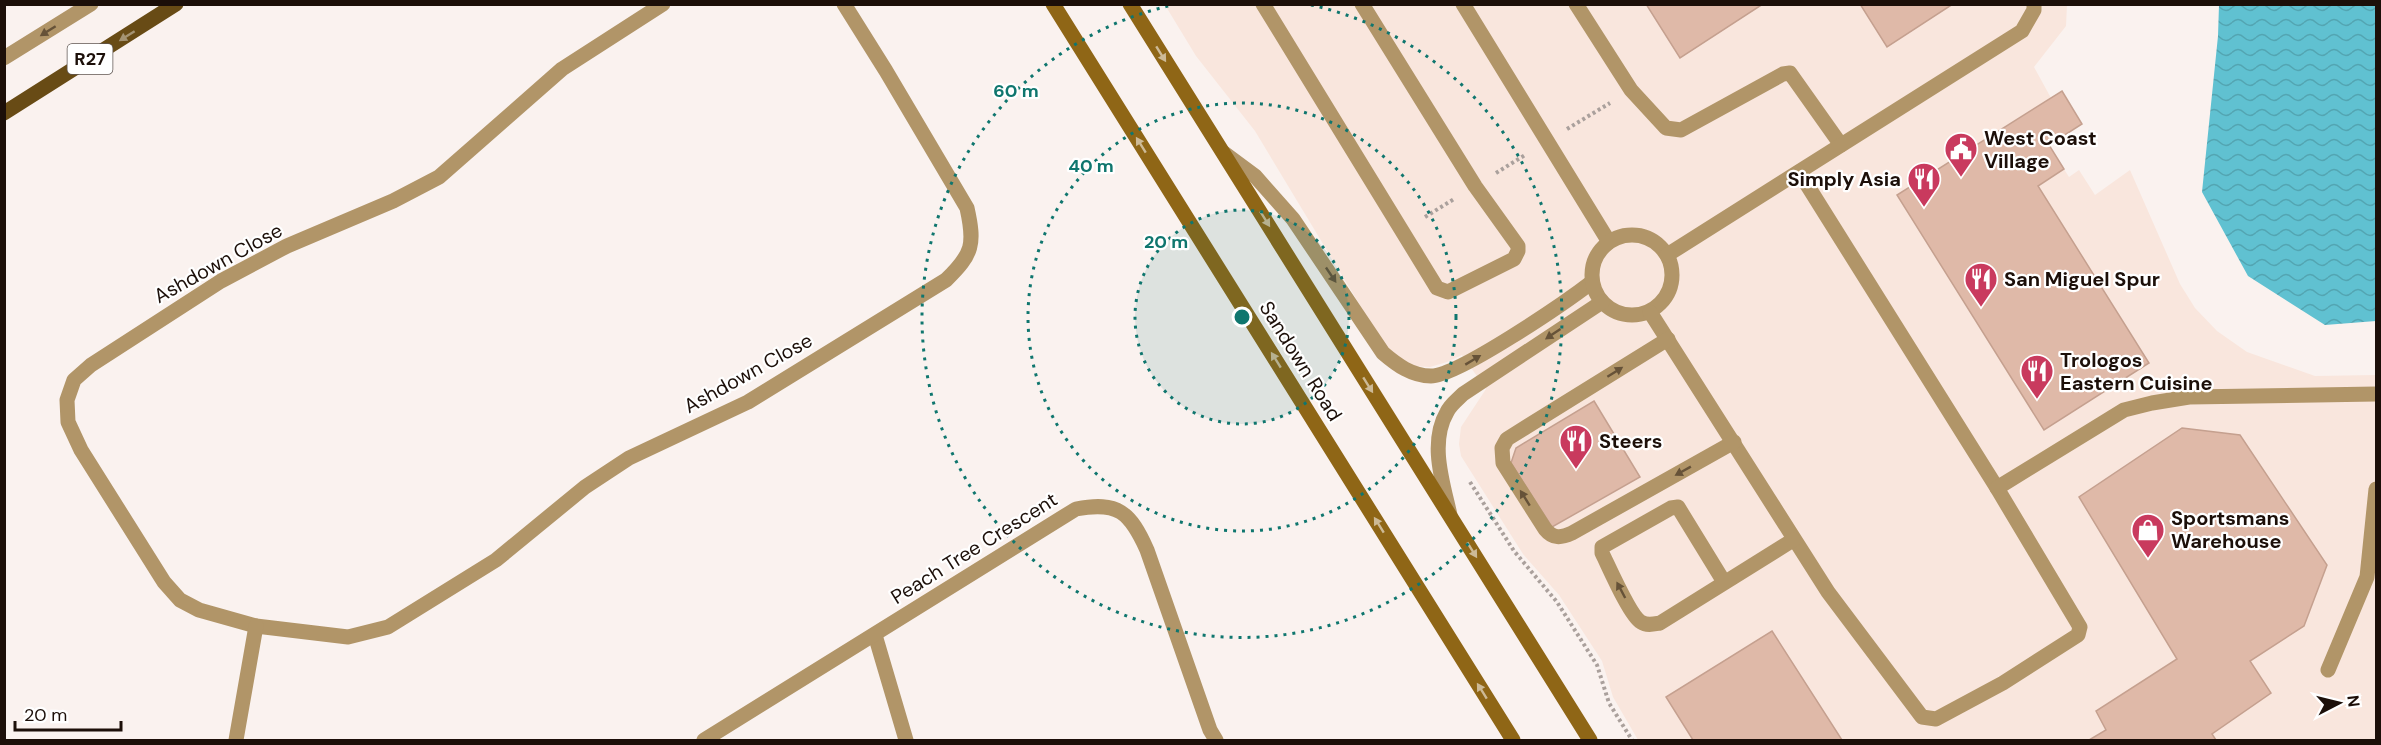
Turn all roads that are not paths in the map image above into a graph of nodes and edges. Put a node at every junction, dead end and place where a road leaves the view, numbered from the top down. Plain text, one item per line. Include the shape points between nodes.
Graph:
1 (91, 4) edge
2 (176, 4) edge
3 (663, 4) edge
4 (844, 4) edge
5 (1053, 4) edge
6 (1130, 4) edge
7 (1362, 4) edge
8 (1463, 4) edge
9 (1576, 4) edge
10 (2034, 4) edge
11 (1265, 5) edge
12 (4, 58) edge
13 (4, 113) edge
14 (1841, 145) junction
15 (1224, 153) junction
16 (1799, 172) junction
17 (1609, 242) junction
18 (1667, 255) junction
19 (1592, 282) junction
20 (1602, 302) junction
21 (1650, 312) junction
22 (1668, 339) junction
23 (2376, 394) edge
24 (1734, 442) junction
25 (1997, 488) junction
26 (2376, 489) edge
27 (1450, 515) junction
28 (1793, 540) junction
29 (2372, 577) edge
30 (1724, 582) junction
31 (256, 626) junction
32 (875, 635) junction
33 (2328, 670) dead end
34 (236, 741) edge
35 (704, 741) edge
36 (906, 741) edge
37 (1216, 741) edge
38 (1513, 741) edge
39 (1590, 741) edge

1 -> 12 street
2 -> 13 main road, R27
3 - 31 street, Ashdown Close via 562,69 439,177 286,246 221,281 74,380 67,400 68,422 76,441 164,582 180,600 199,610
4 - 31 street, Ashdown Close via 967,208 973,231 960,267 946,280 748,402 629,458 585,487 496,560 388,627 348,637
38 -> 5 main road, Sandown Road
6 -> 15 main road
7 - 11 street via 1475,186 1516,242 1518,251 1514,259 1448,292 1440,291
8 - 17 street
9 - 14 street via 1631,90 1666,128 1677,131 1790,73
10 - 14 street via 2022,31
14 - 16 street
15 -> 19 street via 1255,176 1293,219 1383,353 1413,373 1440,376 1468,363
15 -> 27 main road
16 - 18 street
16 - 25 street
17 - 18 street via 1624,236 1641,236 1656,243
17 - 19 street via 1593,264
18 - 21 street via 1672,270 1671,287 1663,302
19 - 20 street
20 - 21 street via 1624,315
20 -> 27 street via 1463,394 1447,410 1438,439
21 - 22 street
22 - 24 street
24 -> 22 street via 1572,533 1553,537 1545,529 1503,463 1502,448 1507,439
23 - 25 street via 2188,397 2152,403 2124,410
24 - 28 street
25 - 28 street via 2080,633 2003,683 1936,719 1920,715
26 - 29 street
27 -> 39 main road
28 - 30 street
29 - 33 street
30 -> 30 street via 1660,623 1640,622 1602,553 1602,546 1678,507
31 - 34 street
32 - 35 street, Peach Tree Crescent
32 - 36 street
32 - 37 street, Peach Tree Crescent via 1076,509 1112,508 1136,526

